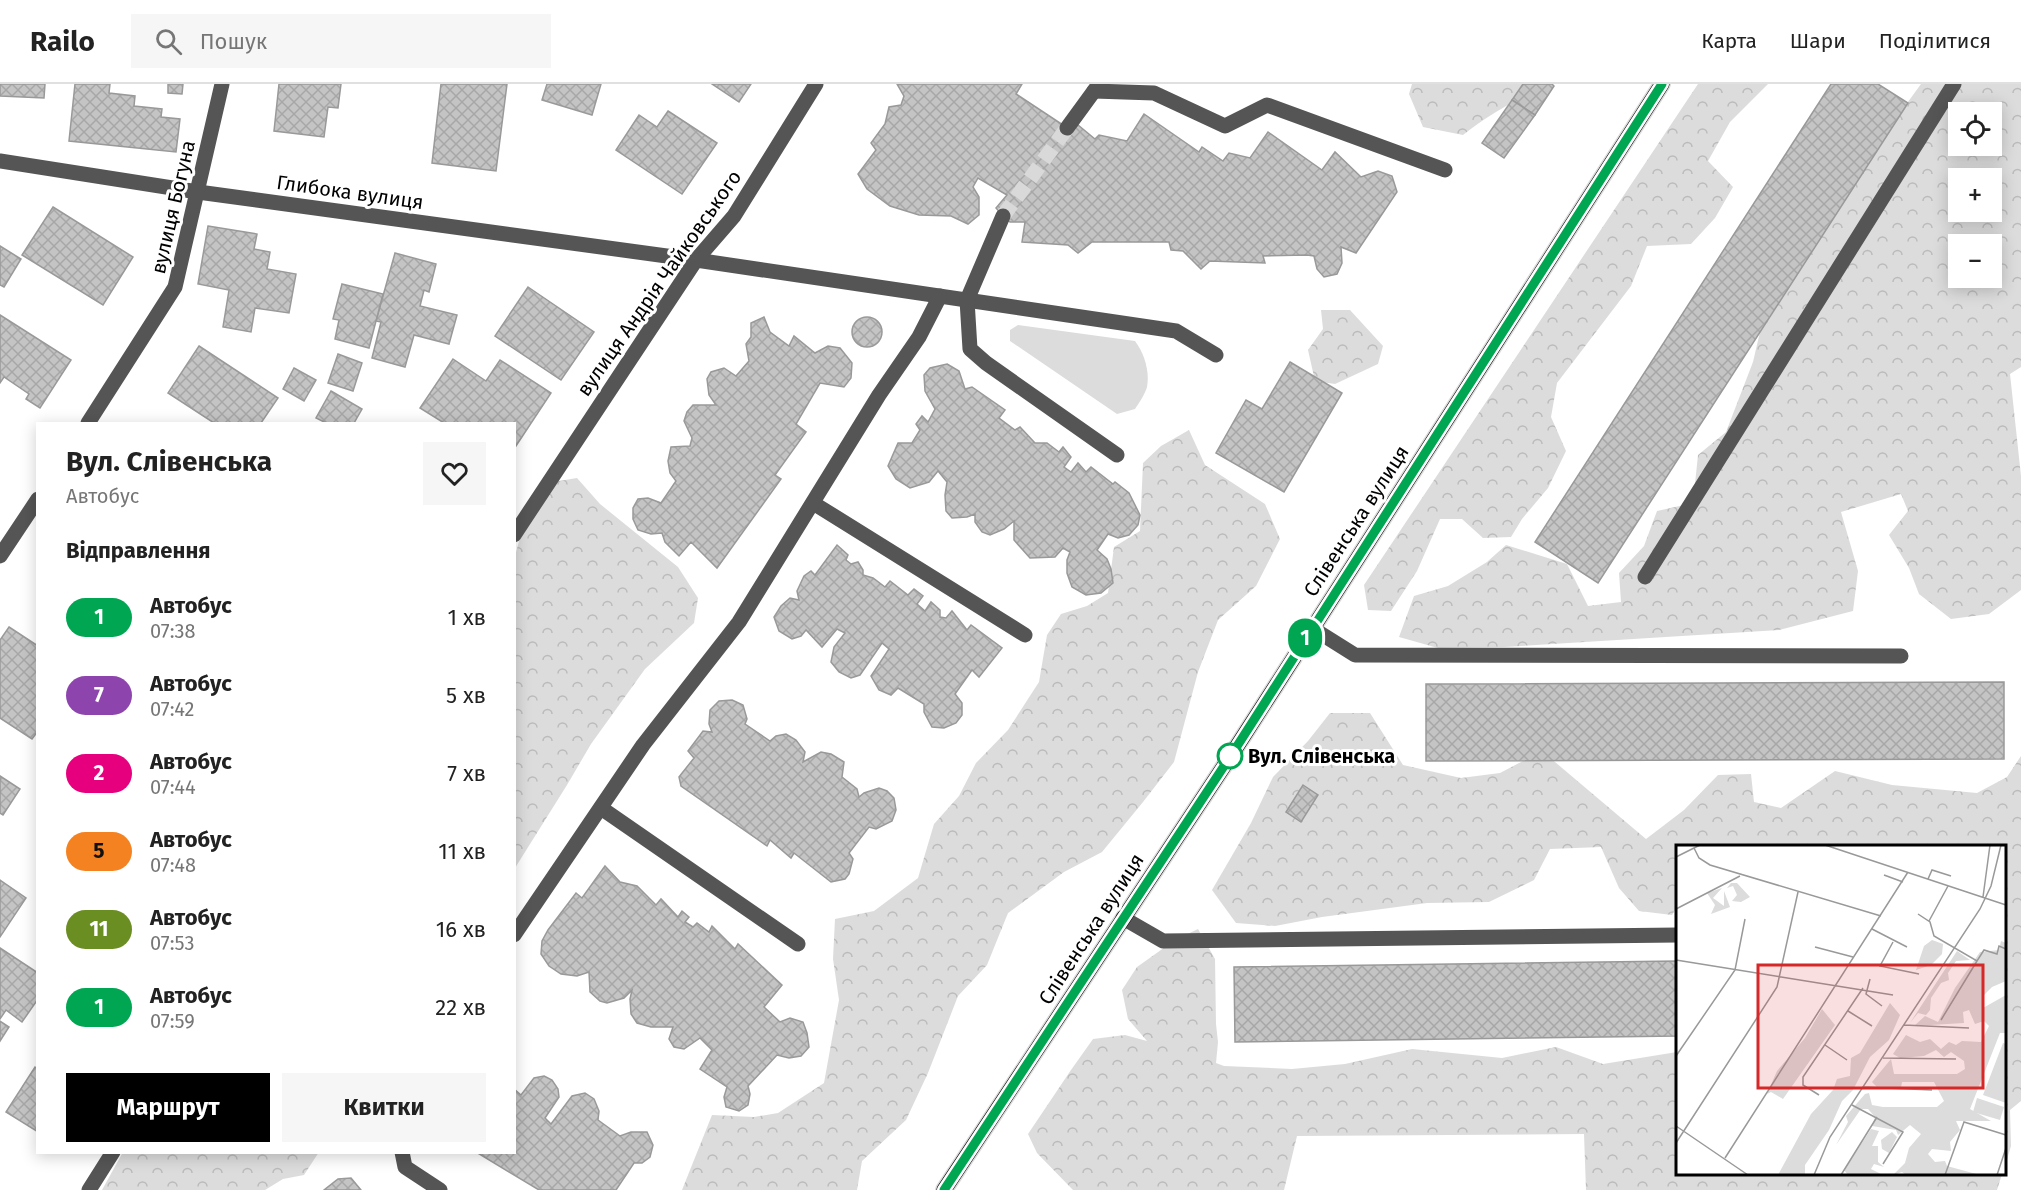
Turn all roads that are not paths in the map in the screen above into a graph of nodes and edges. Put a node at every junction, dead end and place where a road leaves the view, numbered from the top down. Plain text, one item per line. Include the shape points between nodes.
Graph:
1 (222, 84) edge
2 (816, 84) edge
3 (1662, 84) edge
4 (1954, 84) edge
5 (1096, 88) edge
6 (1067, 128) tunnel mouth
7 (0, 161) edge
8 (1445, 170) dead end
9 (198, 192) junction
10 (1003, 216) tunnel mouth
11 (696, 260) junction
12 (940, 296) junction
13 (967, 300) junction
14 (1216, 355) dead end
15 (89, 422) edge
16 (1117, 455) dead end
17 (36, 502) edge
18 (813, 503) junction
19 (516, 532) edge
20 (0, 556) edge
21 (1645, 577) dead end
22 (1312, 628) junction
23 (1025, 635) dead end
24 (1901, 656) dead end
25 (601, 808) junction
26 (1123, 918) junction
27 (516, 932) edge
28 (1676, 935) edge
29 (798, 944) dead end
30 (112, 1154) edge
31 (402, 1154) edge
32 (950, 1188) edge
33 (89, 1190) edge
34 (440, 1190) edge

1 - 9 street, вулиця Богуна
2 - 11 street, вулиця Андрія Чайковського via 734,216
3 - 22 main road, Слівенська вулиця
4 - 21 street
5 - 6 street
5 - 8 street via 1154,93 1225,126 1267,105
7 - 9 street, Глибока вулиця
9 - 11 street, Глибока вулиця
9 - 15 street, вулиця Богуна via 175,287
10 - 13 street
11 - 12 street, Глибока вулиця
11 - 19 street, вулиця Андрія Чайковського
12 - 13 street, Глибока вулиця
12 - 18 street via 919,337
13 - 14 street, Глибока вулиця via 1176,331
13 - 16 street via 970,349
17 - 20 street
18 - 23 street
18 - 25 street via 740,622 643,745
22 - 24 street via 1355,655
22 - 26 main road, Слівенська вулиця
25 - 27 street
25 - 29 street
26 - 28 street via 1163,941
26 - 32 main road, Слівенська вулиця
30 - 33 street
31 - 34 street via 405,1167

